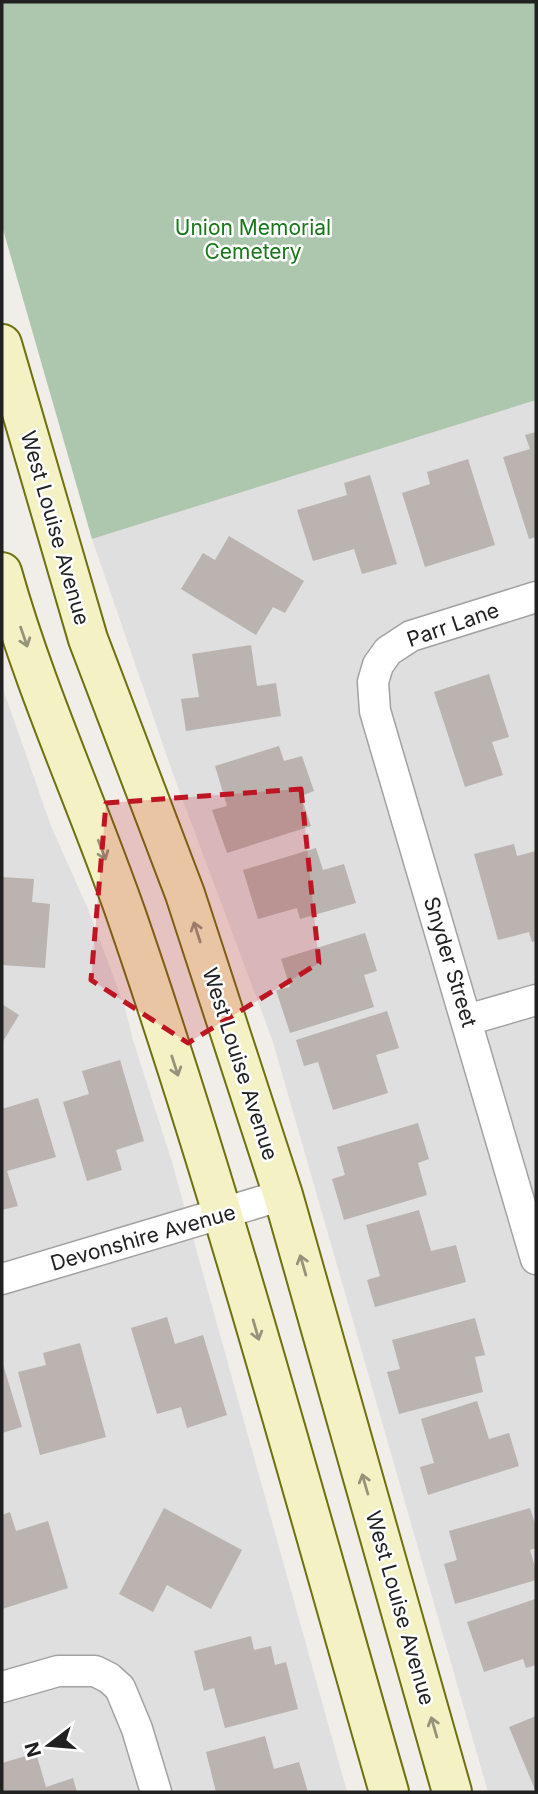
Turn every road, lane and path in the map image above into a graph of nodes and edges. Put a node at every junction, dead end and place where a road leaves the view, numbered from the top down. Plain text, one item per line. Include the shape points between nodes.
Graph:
1 (2, 344) edge
2 (2, 572) edge
3 (536, 597) edge
4 (378, 665) joint
5 (536, 1000) edge
6 (467, 1020) junction
7 (283, 1195) junction
8 (223, 1215) junction
9 (536, 1259) edge
10 (2, 1279) edge
11 (2, 1687) edge
12 (156, 1792) edge
13 (389, 1792) edge
14 (452, 1792) edge

7 -> 1 main road, West Louise Avenue via 185,894 88,639
2 -> 8 main road via 126,915
3 - 4 street, Parr Lane via 411,636 388,651
4 - 6 street, Snyder Street via 373,682 375,711
5 - 6 street
6 - 9 street, Snyder Street
7 - 8 street, Devonshire Avenue
14 -> 7 main road, West Louise Avenue
8 - 10 street, Devonshire Avenue
8 -> 13 main road
11 - 12 street via 58,1671 95,1671 109,1678 120,1688 137,1729

